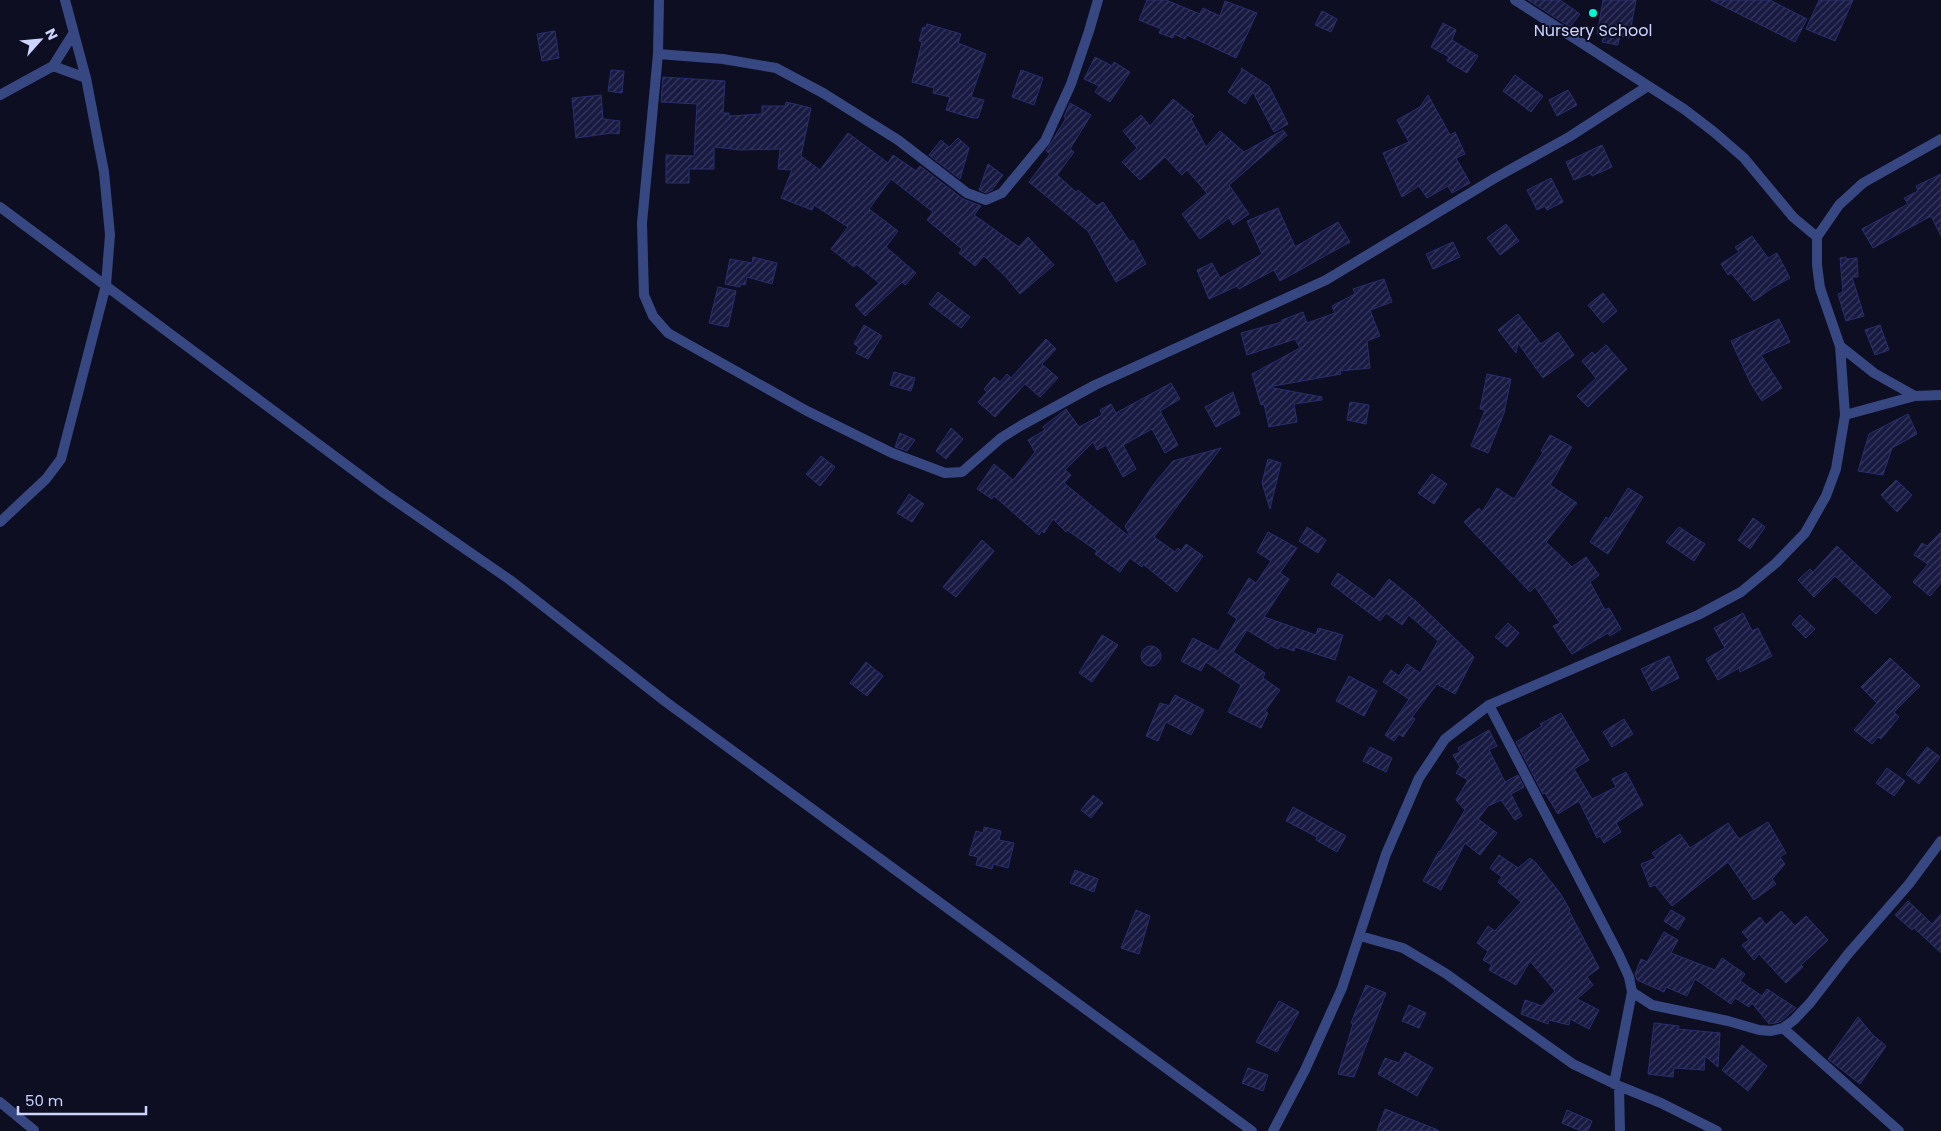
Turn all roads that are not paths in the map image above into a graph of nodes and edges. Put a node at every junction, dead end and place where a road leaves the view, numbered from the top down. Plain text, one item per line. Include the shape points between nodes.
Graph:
1 (64, 0) edge
2 (659, 0) edge
3 (1098, 0) edge
4 (1515, 0) edge
5 (74, 34) junction
6 (658, 54) junction
7 (53, 66) junction
8 (86, 78) junction
9 (1648, 86) junction
10 (0, 95) edge
11 (1941, 139) edge
12 (0, 207) edge
13 (1817, 237) junction
14 (106, 285) junction
15 (1840, 346) junction
16 (1941, 395) edge
17 (1915, 396) junction
18 (1845, 415) junction
19 (0, 522) edge
20 (1489, 705) junction
21 (1941, 841) edge
22 (1360, 936) junction
23 (1632, 992) junction
24 (1783, 1028) junction
25 (1616, 1085) junction
26 (0, 1102) edge
27 (34, 1130) edge
28 (1252, 1131) edge
29 (1273, 1131) edge
30 (1620, 1131) edge
31 (1717, 1131) edge
32 (1899, 1131) edge

1 - 5 street
2 - 6 street
3 - 6 street via 1071,84 1045,141 1002,193 986,200 968,193 898,140 776,68 723,59
4 - 9 street
5 - 7 street
5 - 8 street
6 - 9 street via 642,223 644,295 653,316 668,333 807,411 892,453 944,473 962,472 1001,438 1095,384 1326,280 1569,137
7 - 8 street
7 - 10 street
8 - 14 street via 105,181 110,235
9 - 13 street via 1706,126 1744,158 1793,217
11 - 13 street via 1863,183 1840,205
12 - 14 street
13 - 15 street via 1820,288
14 - 19 street via 60,459 46,479
14 - 28 street via 384,493 510,580 666,702
15 - 17 street via 1874,373
15 - 18 street
16 - 17 street
17 - 18 street
18 - 20 street via 1836,469 1806,533 1741,592 1690,619
20 - 22 street via 1445,739 1419,778 1386,854
20 - 23 street via 1619,956
21 - 24 street via 1810,1003
22 - 25 street via 1412,953 1573,1064
22 - 29 street via 1342,988
23 - 24 street via 1652,1005 1759,1030
23 - 25 street
24 - 32 street
25 - 30 street
25 - 31 street
26 - 27 street

